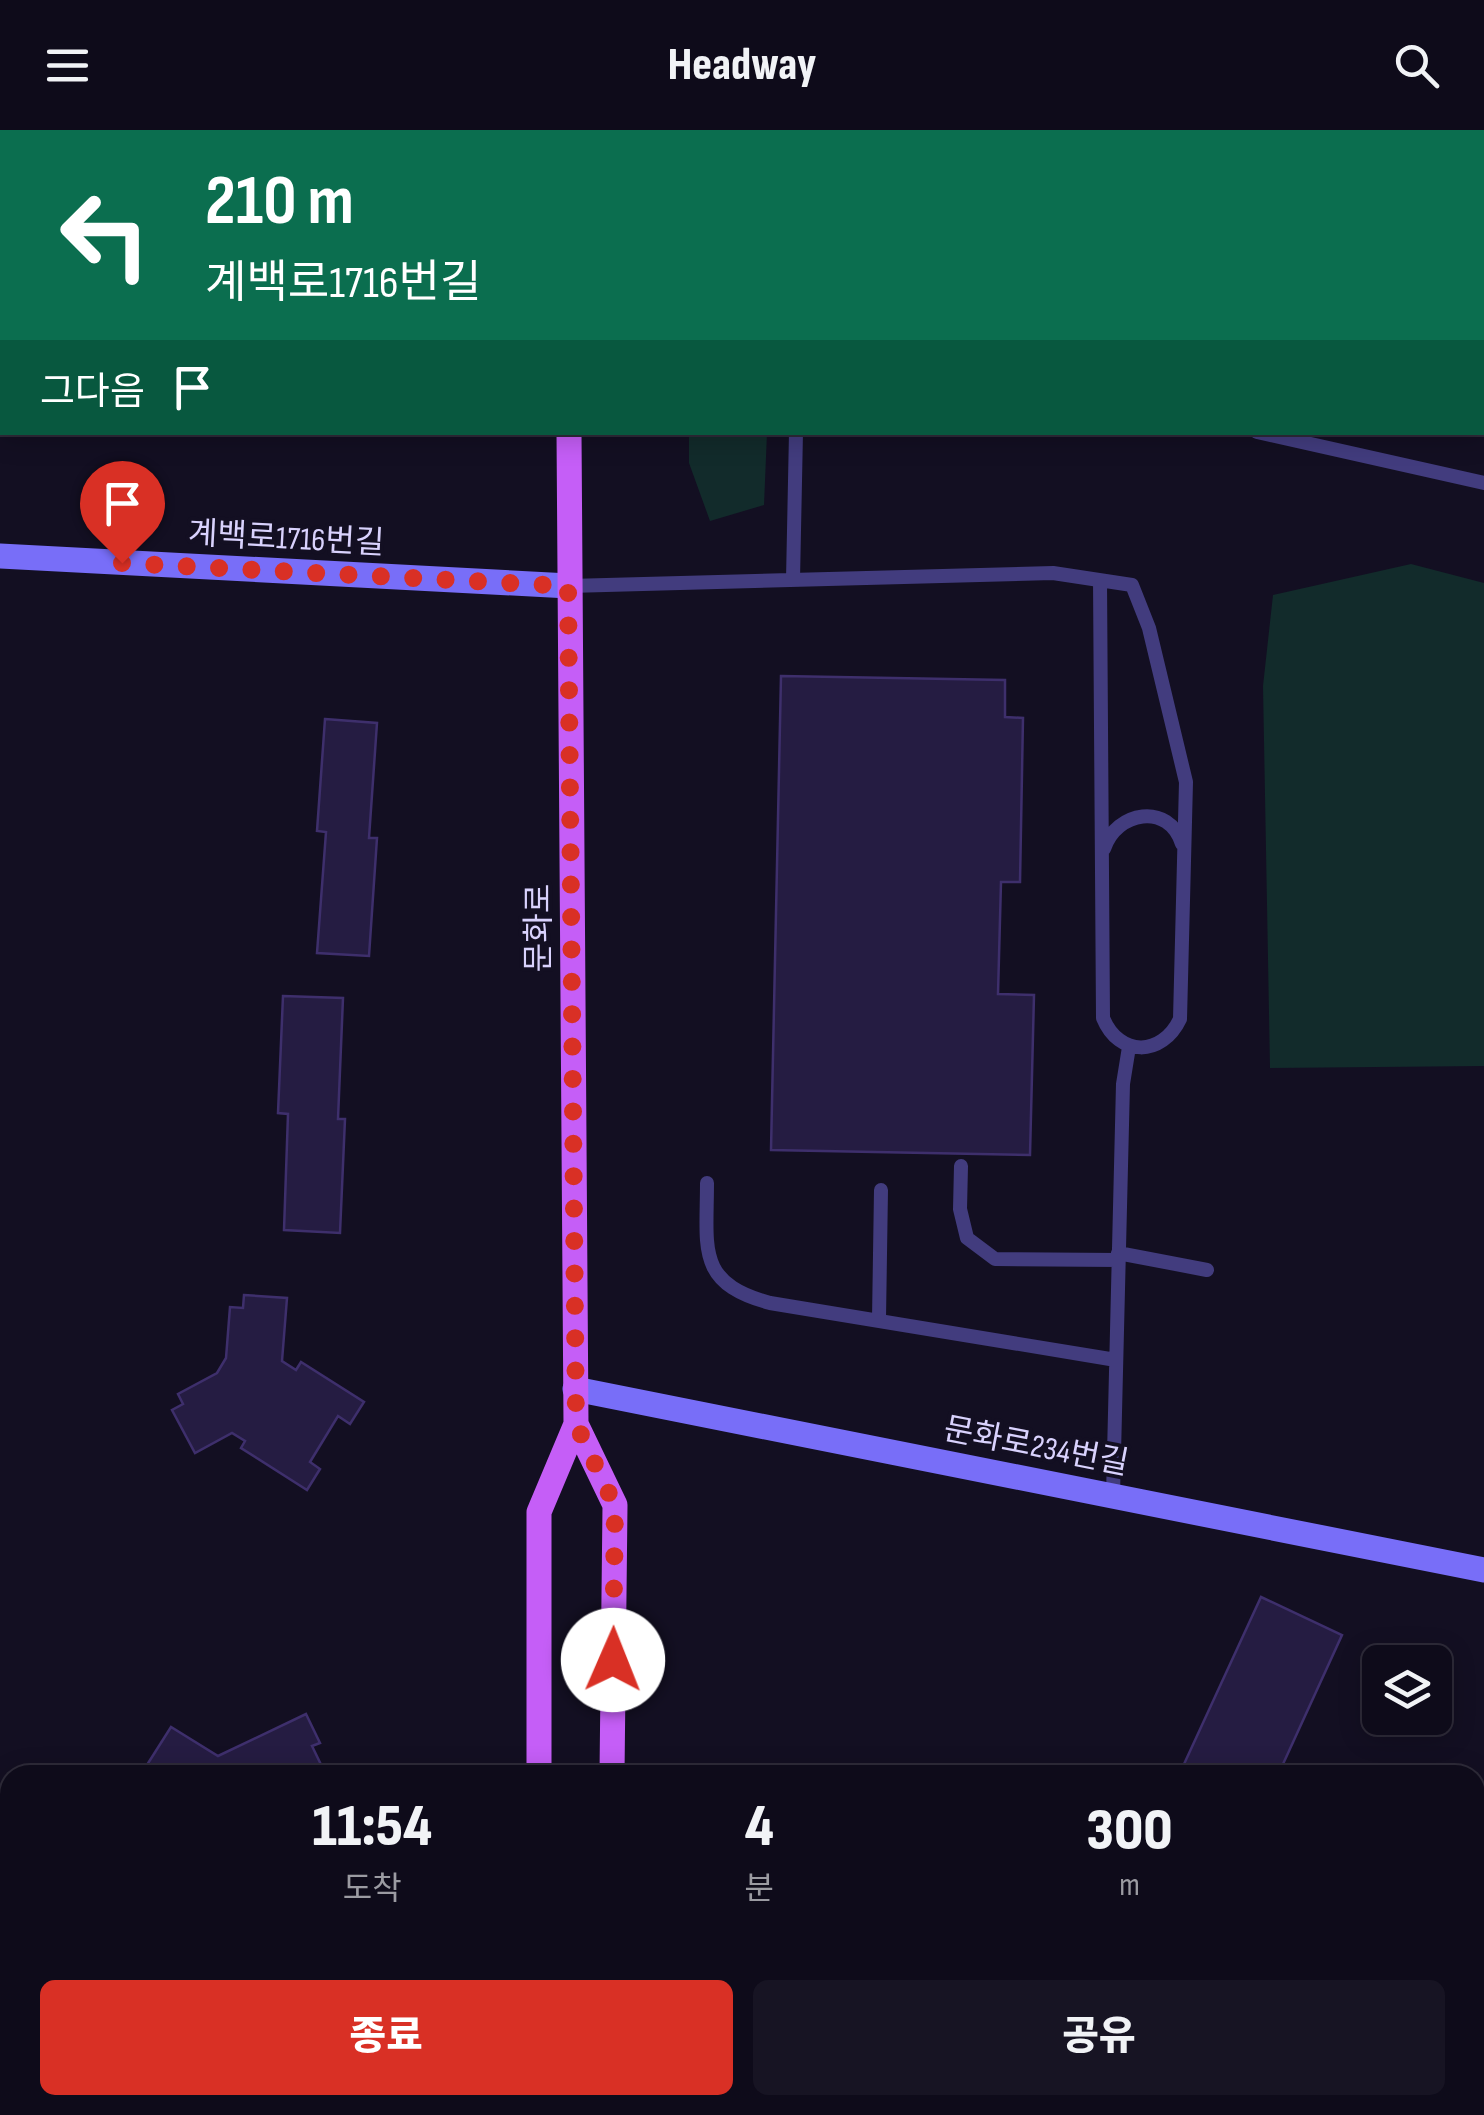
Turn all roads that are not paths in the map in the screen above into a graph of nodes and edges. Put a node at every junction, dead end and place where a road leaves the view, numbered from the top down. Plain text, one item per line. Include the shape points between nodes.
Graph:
1 (569, 435) edge
2 (796, 435) edge
3 (1271, 435) edge
4 (1484, 482) edge
5 (0, 556) edge
6 (793, 580) junction
7 (1100, 580) junction
8 (568, 586) junction
9 (1184, 850) junction
10 (1102, 854) junction
11 (1129, 1046) junction
12 (962, 1166) dead end
13 (707, 1182) dead end
14 (882, 1190) dead end
15 (1118, 1256) junction
16 (1207, 1270) dead end
17 (879, 1319) junction
18 (1116, 1360) junction
19 (575, 1389) junction
20 (576, 1424) junction
21 (1113, 1495) junction
22 (1484, 1570) edge
23 (539, 1765) edge
24 (612, 1765) edge

1 - 8 main road, 문화로
2 - 6 lane
3 - 4 lane
5 - 8 main road, 계백로1716번길
6 - 7 lane via 1053,573
6 - 8 lane
7 - 9 lane via 1132,585 1149,628 1186,782
7 - 10 lane
8 - 19 main road, 문화로
9 - 10 lane via 1173,827 1136,816 1114,829
9 - 11 lane via 1180,1019 1154,1046
10 - 11 lane via 1103,1018 1108,1031
11 - 15 lane
12 - 15 lane via 966,1238 996,1259
13 - 17 lane via 714,1274 737,1294
14 - 17 lane
15 - 16 lane
15 - 18 lane
17 - 18 lane
18 - 21 lane
19 - 20 main road, 문화로
19 - 21 main road, 문화로234번길
20 - 23 main road, 문화로 via 538,1512
20 - 24 main road, 문화로 via 615,1506
21 - 22 main road, 문화로234번길

